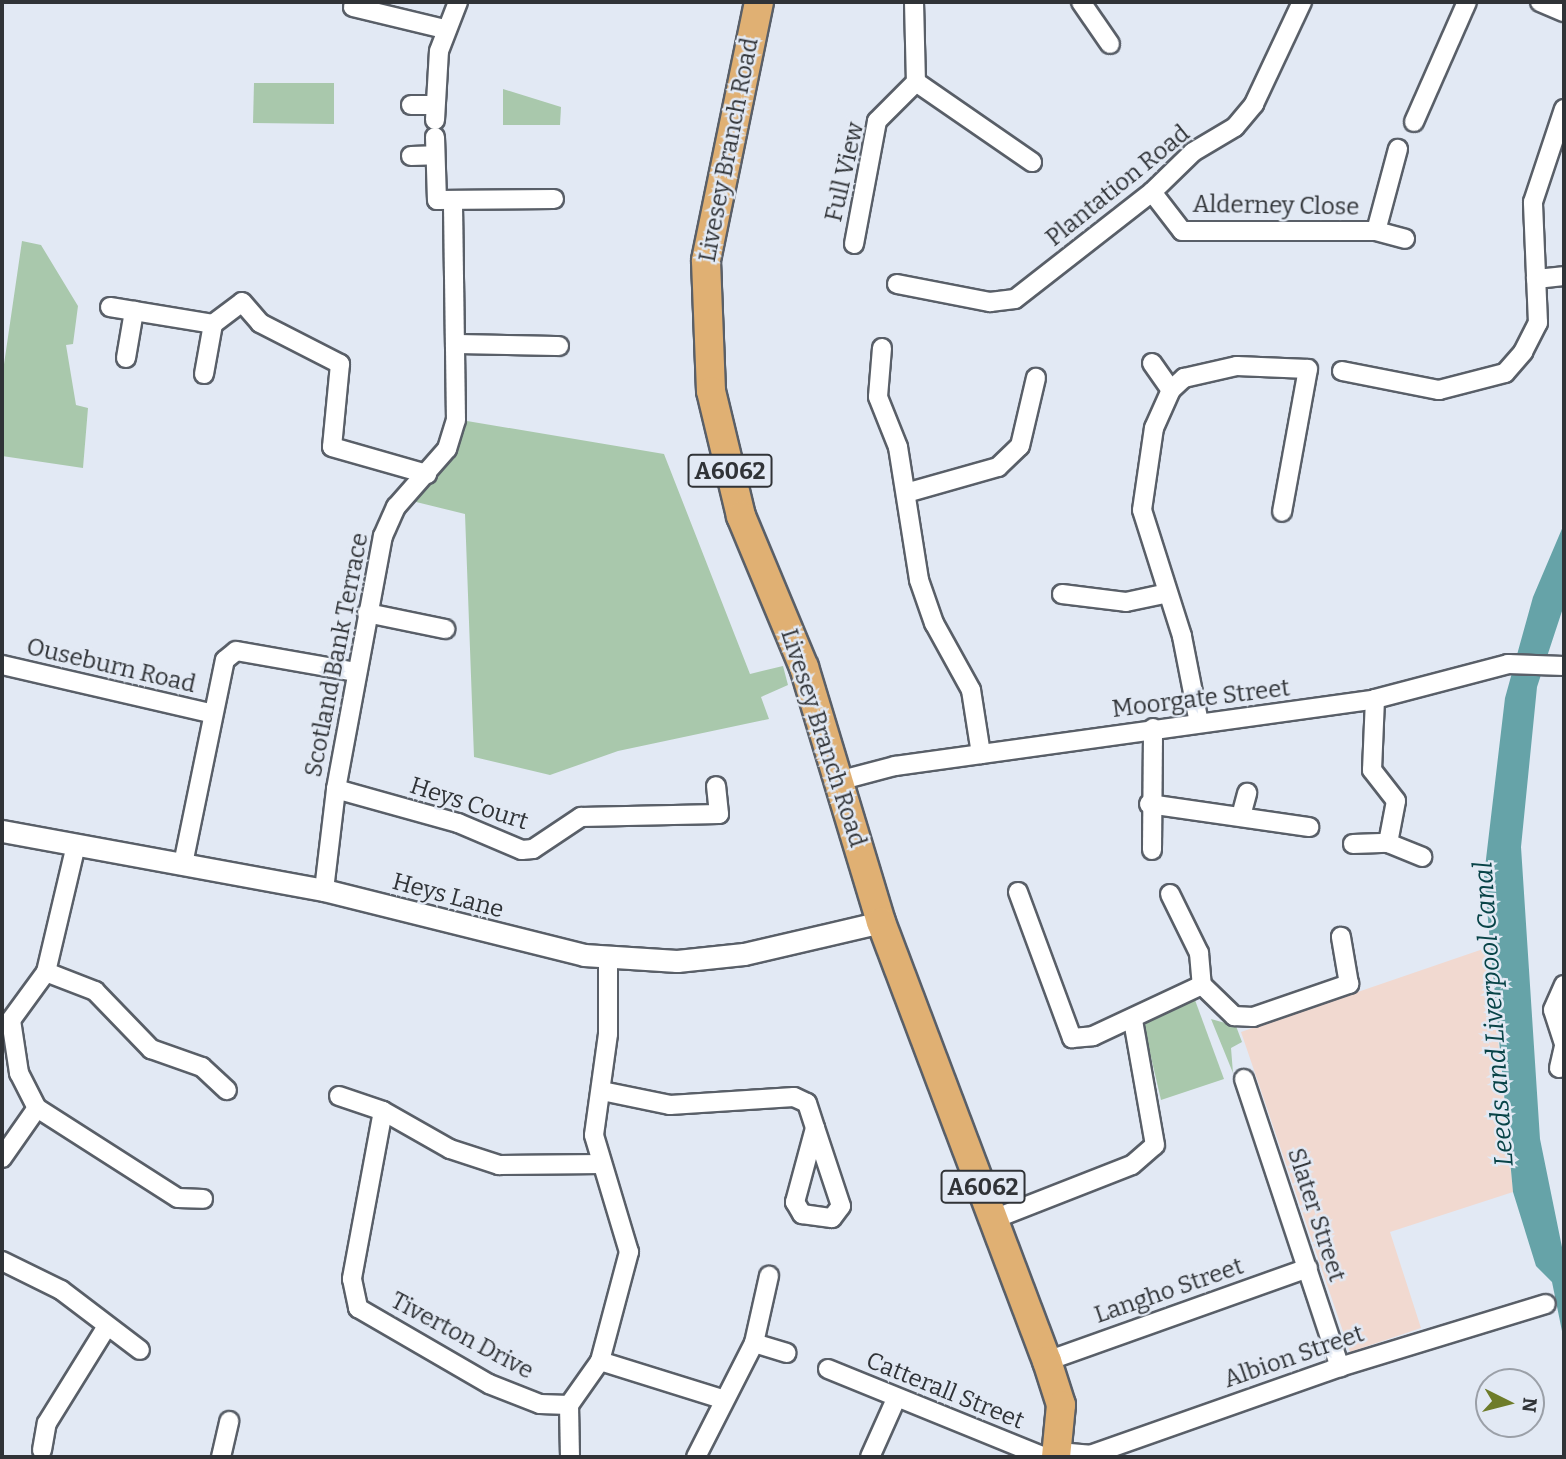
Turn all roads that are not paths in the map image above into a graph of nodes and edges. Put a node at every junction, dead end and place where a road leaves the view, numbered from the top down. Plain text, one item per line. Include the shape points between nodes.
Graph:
1 (458, 2) edge
2 (759, 2) edge
3 (914, 2) edge
4 (1081, 2) edge
5 (1303, 2) edge
6 (1467, 2) edge
7 (1540, 2) edge
8 (353, 7) dead end
9 (1564, 12) edge
10 (444, 29) junction
11 (1110, 44) dead end
12 (916, 82) junction
13 (411, 105) dead end
14 (1564, 109) edge
15 (1414, 122) dead end
16 (435, 129) junction
17 (1398, 149) dead end
18 (411, 156) dead end
19 (1032, 162) dead end
20 (1152, 192) junction
21 (554, 199) dead end
22 (453, 200) junction
23 (1376, 231) junction
24 (1405, 240) dead end
25 (854, 244) dead end
26 (1564, 276) edge
27 (1536, 279) junction
28 (897, 284) dead end
29 (110, 307) dead end
30 (134, 311) junction
31 (213, 324) junction
32 (455, 344) junction
33 (559, 346) dead end
34 (882, 348) dead end
35 (126, 358) dead end
36 (1152, 363) dead end
37 (1325, 370) junction
38 (204, 374) dead end
39 (1035, 378) dead end
40 (1171, 390) junction
41 (427, 474) junction
42 (906, 493) junction
43 (1282, 512) dead end
44 (1062, 594) dead end
45 (1164, 594) junction
46 (367, 613) junction
47 (445, 629) dead end
48 (1558, 664) edge
49 (2, 665) edge
50 (356, 672) junction
51 (1375, 699) junction
52 (210, 713) junction
53 (1199, 723) junction
54 (1153, 729) junction
55 (981, 754) junction
56 (842, 780) junction
57 (716, 786) dead end
58 (336, 789) junction
59 (1247, 793) dead end
60 (1149, 804) junction
61 (1241, 817) junction
62 (1309, 827) dead end
63 (2, 831) edge
64 (1388, 843) junction
65 (1353, 844) dead end
66 (76, 845) junction
67 (1152, 850) dead end
68 (1422, 858) dead end
69 (183, 864) junction
70 (324, 890) junction
71 (1018, 892) dead end
72 (1170, 894) dead end
73 (881, 922) junction
74 (1341, 937) dead end
75 (608, 956) junction
76 (46, 972) junction
77 (1202, 985) junction
78 (1564, 985) edge
79 (6, 1019) edge
80 (1133, 1020) junction
81 (1564, 1044) edge
82 (1559, 1068) dead end
83 (1244, 1080) dead end
84 (227, 1090) dead end
85 (602, 1091) junction
86 (339, 1096) dead end
87 (37, 1108) junction
88 (383, 1111) junction
89 (814, 1128) dead end
90 (2, 1158) edge
91 (602, 1164) junction
92 (203, 1199) dead end
93 (994, 1219) junction
94 (2, 1261) edge
95 (1308, 1268) junction
96 (769, 1276) dead end
97 (1546, 1304) dead end
98 (106, 1328) junction
99 (754, 1343) junction
100 (140, 1350) dead end
101 (788, 1353) dead end
102 (600, 1361) junction
103 (1047, 1361) junction
104 (1340, 1367) junction
105 (828, 1369) dead end
106 (722, 1398) junction
107 (895, 1401) junction
108 (569, 1405) junction
109 (229, 1421) dead end
110 (1006, 1450) edge
111 (42, 1451) dead end
112 (1053, 1455) edge
113 (220, 1457) edge
114 (570, 1457) edge
115 (696, 1457) edge
116 (870, 1457) edge

1 - 10 street
2 - 56 main road, Livesey Branch Road / A6062 via 706,261 711,391 741,516 804,667
3 - 12 street
4 - 11 street
5 - 20 street, Plantation Road via 1254,104 1235,127 1193,152
6 - 15 street
7 - 9 street
8 - 10 street
10 - 16 street
12 - 19 street
12 - 25 street, Full View via 877,121
13 - 16 street
14 - 27 street via 1533,202
16 - 18 street
16 - 22 street via 435,198
17 - 23 street, Alderney Close
20 - 23 street, Alderney Close via 1182,230
20 - 28 street, Plantation Road via 1015,299 990,302
21 - 22 street
22 - 32 street, Scotland Bank Terrace
23 - 24 street, Alderney Close
26 - 27 street
27 - 37 street via 1538,323 1504,373 1439,390
29 - 30 street
30 - 31 street
30 - 35 street
31 - 38 street
31 - 41 street via 242,302 260,323 340,364 332,447
32 - 33 street
32 - 41 street, Scotland Bank Terrace via 456,421 447,449
34 - 42 street via 875,378
36 - 40 street
37 - 40 street via 1237,366 1184,378
37 - 43 street
39 - 42 street via 1020,446 998,467
40 - 45 street via 1154,428 1142,510
41 - 46 street, Scotland Bank Terrace via 396,507 383,536
42 - 55 street via 919,580 934,623 971,690
44 - 45 street via 1126,602
45 - 53 street via 1182,636
46 - 47 street
46 - 50 street, Scotland Bank Terrace
48 - 51 street, Moorgate Street via 1508,664
49 - 52 street, Ouseburn Road
50 - 52 street via 236,651 225,660
50 - 58 street, Scotland Bank Terrace
51 - 53 street, Moorgate Street
51 - 64 street via 1372,769 1396,801
52 - 69 street
53 - 54 street, Moorgate Street
54 - 55 street, Moorgate Street
54 - 60 street
55 - 56 street, Moorgate Street
56 - 73 main road, Livesey Branch Road / A6062
57 - 58 street, Heys Court via 719,814 581,817 533,849 522,850 458,823
58 - 70 street, Scotland Bank Terrace
59 - 61 street
60 - 61 street
60 - 67 street
61 - 62 street
63 - 66 street, Heys Lane
64 - 65 street
64 - 68 street
66 - 69 street, Heys Lane
66 - 76 street
69 - 70 street, Heys Lane
70 - 75 street, Heys Lane via 522,943
71 - 80 street via 1072,1038
72 - 77 street via 1199,953
73 - 75 street, Heys Lane via 744,954 677,961
73 - 93 main road, Livesey Branch Road / A6062
74 - 77 street via 1349,984 1265,1013 1234,1016
75 - 85 street
76 - 79 street
76 - 84 street via 95,991 151,1049 202,1067
77 - 80 street
78 - 81 street via 1553,1010
79 - 87 street via 19,1073
80 - 93 street via 1155,1145 1132,1165
81 - 82 street
83 - 95 street, Slater Street
85 - 89 street via 670,1105 794,1097 807,1103
85 - 91 street via 594,1135
86 - 88 street
87 - 90 street
87 - 92 street via 178,1198
88 - 91 street via 450,1149 499,1165
88 - 108 street, Tiverton Drive via 352,1279 358,1308 489,1384 540,1404
91 - 102 street via 629,1252
93 - 103 main road, Livesey Branch Road / A6062
94 - 98 street via 61,1290
95 - 103 street, Langho Street
95 - 104 street, Slater Street
96 - 99 street
97 - 104 street, Albion Street
98 - 100 street
98 - 111 street via 47,1423
99 - 101 street
99 - 106 street
102 - 106 street
102 - 108 street
103 - 112 main road, Livesey Branch Road / A6062 via 1061,1405
104 - 112 street, Albion Street via 1090,1455
105 - 107 street, Catterall Street
106 - 115 street
107 - 110 street, Catterall Street
107 - 116 street
108 - 114 street
109 - 113 street
110 - 112 street, Catterall Street

